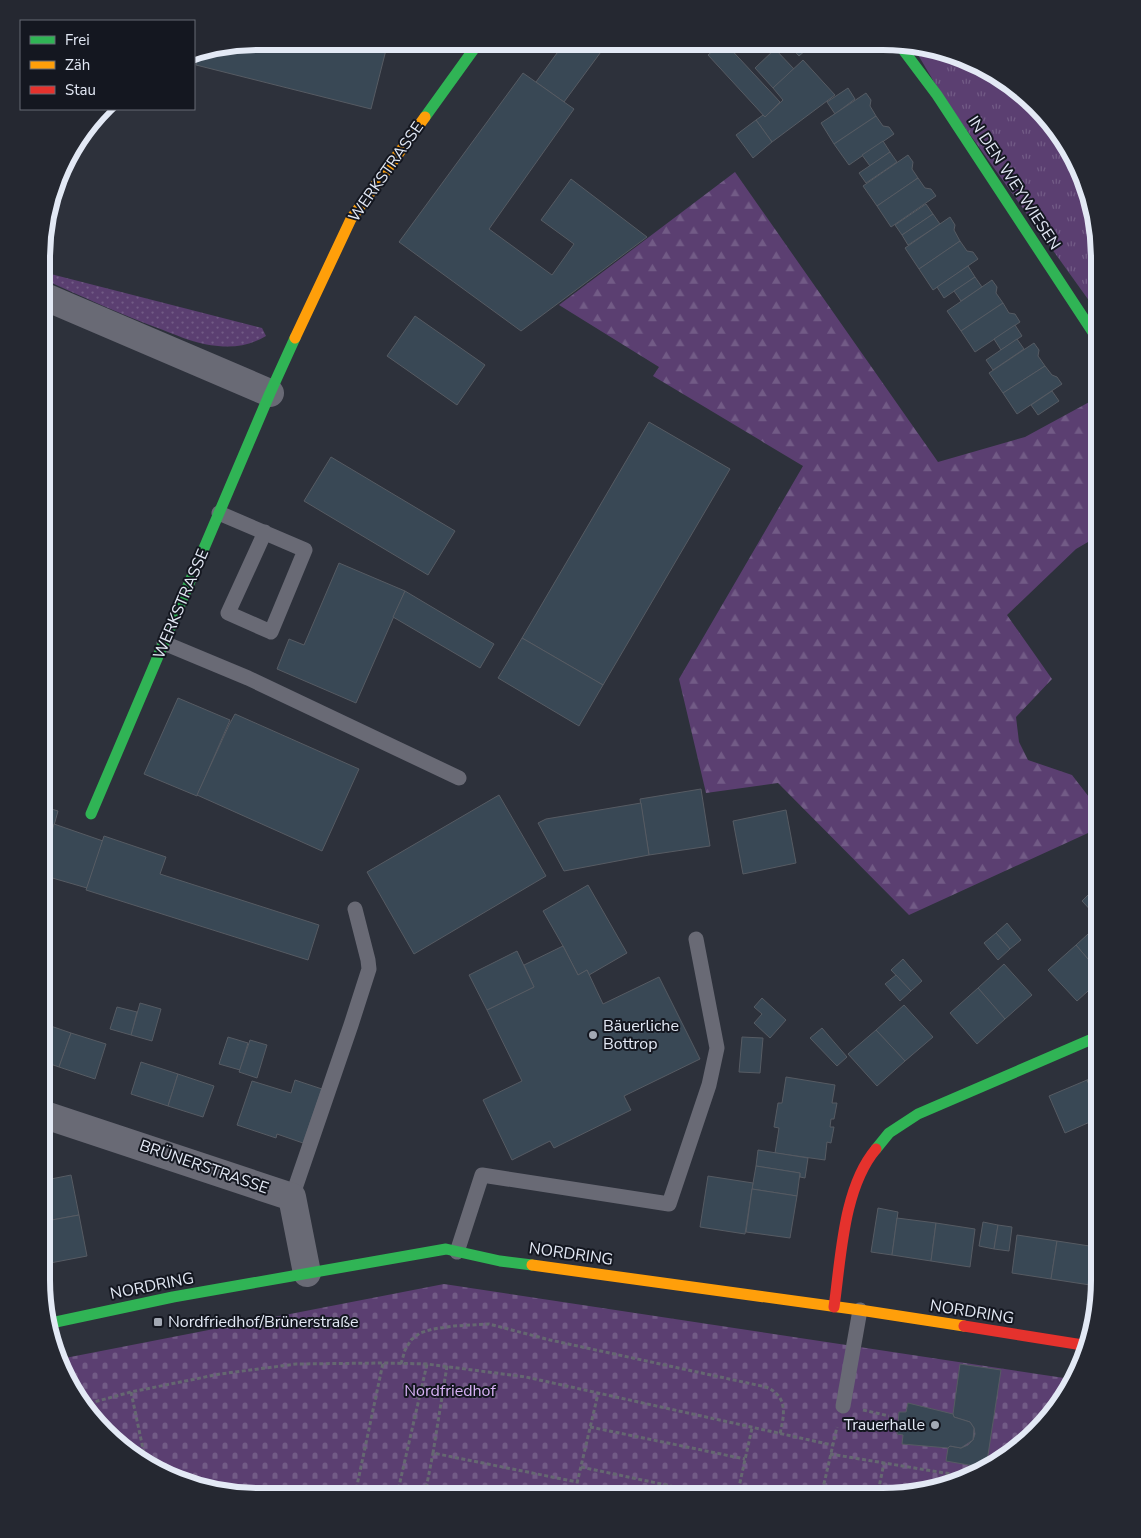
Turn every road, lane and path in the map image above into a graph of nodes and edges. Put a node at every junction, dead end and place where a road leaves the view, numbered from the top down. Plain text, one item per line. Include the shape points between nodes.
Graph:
1 (473, 50) edge
2 (904, 51) edge
3 (50, 299) edge
4 (1091, 329) edge
5 (270, 394) junction
6 (219, 513) junction
7 (265, 532) junction
8 (164, 643) junction
9 (459, 778) dead end
10 (91, 814) dead end
11 (355, 909) dead end
12 (696, 939) dead end
13 (1091, 1039) edge
14 (50, 1117) edge
15 (292, 1197) junction
16 (457, 1252) junction
17 (307, 1273) junction
18 (834, 1307) junction
19 (860, 1310) junction
20 (54, 1322) edge
21 (1081, 1345) edge
22 (383, 1363) junction
23 (401, 1364) junction
24 (427, 1364) junction
25 (447, 1366) junction
26 (130, 1392) junction
27 (598, 1394) junction
28 (90, 1403) edge
29 (843, 1406) joint
30 (590, 1427) junction
31 (752, 1428) junction
32 (780, 1434) junction
33 (832, 1445) junction
34 (144, 1454) edge
35 (433, 1454) junction
36 (830, 1454) junction
37 (745, 1459) junction
38 (884, 1463) junction
39 (581, 1467) junction
40 (955, 1475) edge
41 (577, 1482) junction
42 (357, 1488) edge
43 (399, 1488) edge
44 (426, 1488) edge
45 (576, 1488) edge
46 (680, 1488) edge
47 (739, 1488) edge
48 (823, 1488) edge
49 (879, 1488) edge

1 - 5 street, WERKSTRASSE via 351,219
2 - 4 street, IN DEN WEYWIESEN via 937,95
3 - 5 street
5 - 6 street, WERKSTRASSE
6 - 7 lane
6 - 8 street, WERKSTRASSE
7 - 7 lane via 228,613 271,632 305,550
8 - 9 lane via 248,678
8 - 10 street, WERKSTRASSE
11 - 15 lane via 369,969
12 - 16 lane via 716,1048 709,1085 669,1204 482,1175
13 - 18 street via 918,1114 889,1133 861,1169 852,1193
14 - 15 street, BRÜNERSTRASSE
15 - 17 street
16 - 17 street, NORDRING via 446,1250
16 - 18 street, NORDRING via 500,1261
17 - 20 street, NORDRING
18 - 19 street, NORDRING
19 - 21 street, NORDRING
19 - 29 lane
22 - 23 path
22 - 26 path via 296,1364 220,1374
22 - 42 path
23 - 24 path
23 - 32 path via 411,1340 420,1333 489,1324 766,1387 778,1397 785,1410
24 - 25 path
24 - 43 path
25 - 27 path via 526,1377
25 - 35 path
26 - 28 path
26 - 34 path
27 - 30 path
27 - 31 path
29 - 33 path
30 - 37 path
30 - 39 path
31 - 32 path
31 - 37 path
32 - 33 path
33 - 36 path
35 - 41 path
35 - 44 path
36 - 38 path
36 - 48 path
37 - 47 path
38 - 40 path
38 - 49 path
39 - 41 path
39 - 46 path
41 - 45 path

